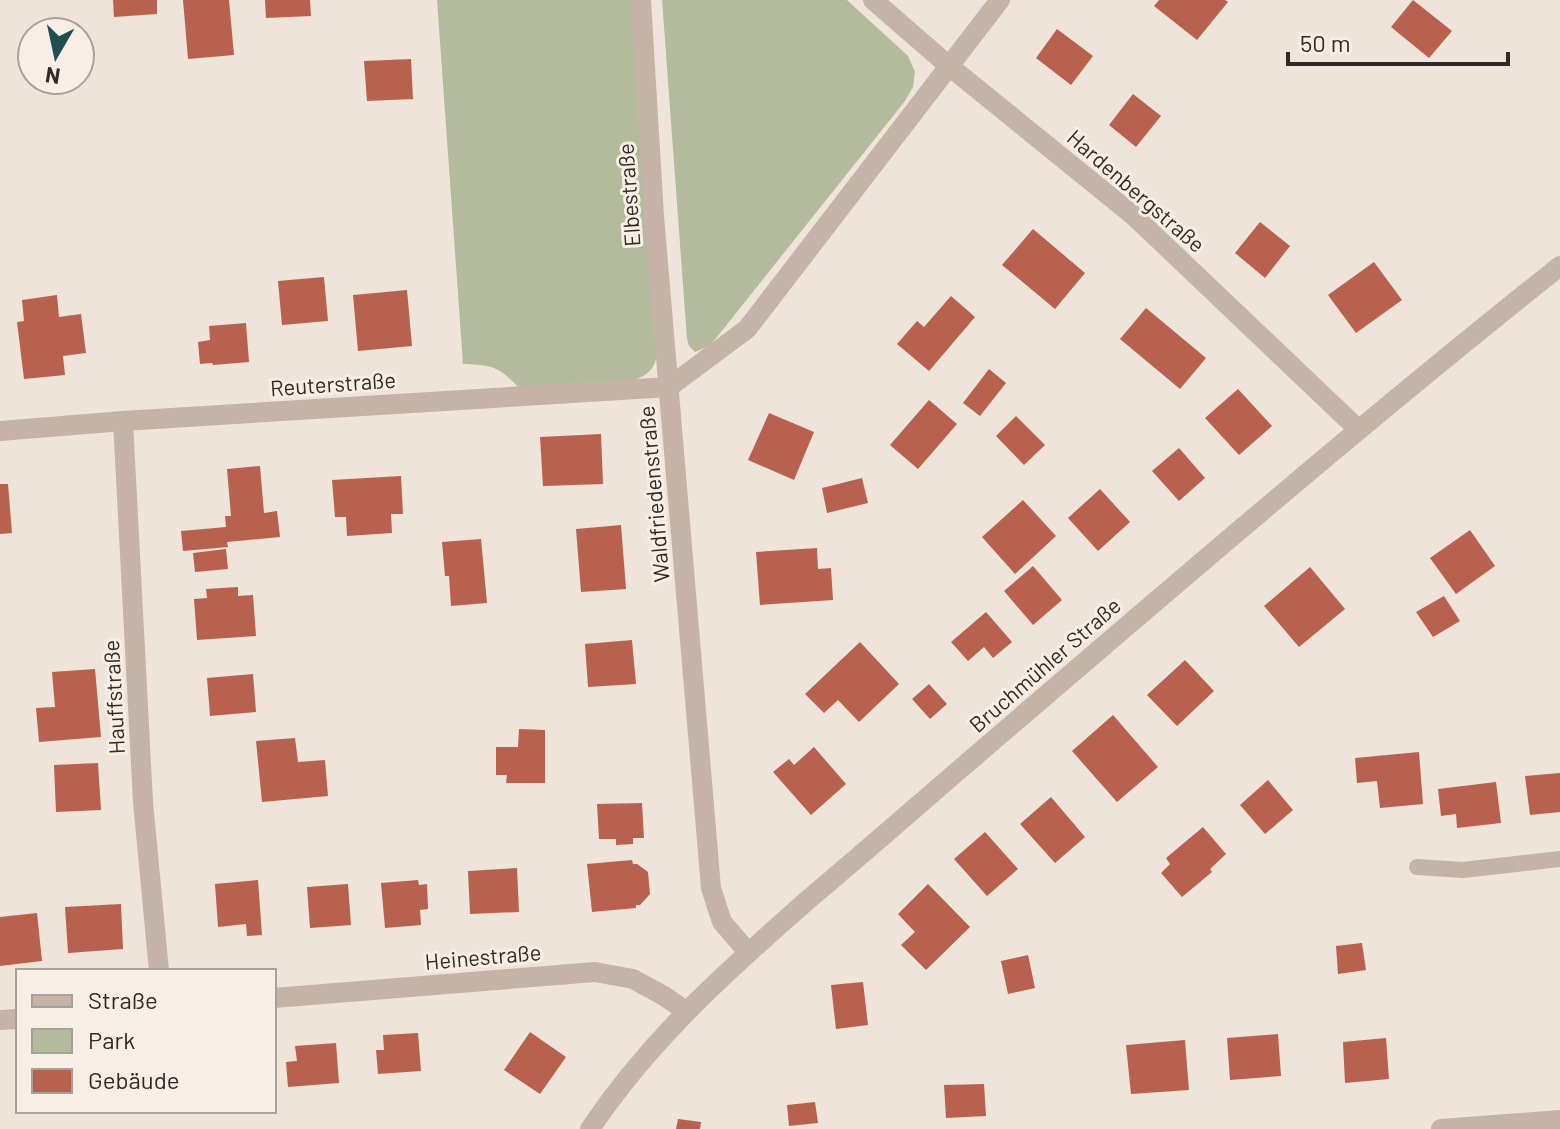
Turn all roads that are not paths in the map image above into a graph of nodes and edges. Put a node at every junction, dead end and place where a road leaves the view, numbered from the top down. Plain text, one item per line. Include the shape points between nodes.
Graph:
1 (641, 0) edge
2 (873, 0) edge
3 (1000, 0) edge
4 (949, 66) junction
5 (1560, 266) edge
6 (669, 387) junction
7 (123, 421) junction
8 (1359, 430) junction
9 (0, 431) edge
10 (1560, 859) edge
11 (1417, 867) dead end
12 (748, 952) junction
13 (159, 969) edge
14 (276, 998) edge
15 (686, 1011) junction
16 (1560, 1120) edge
17 (590, 1129) edge
18 (1441, 1129) edge

1 - 6 street, Elbestraße
2 - 4 street, Hardenbergstraße
3 - 4 street, Waldfriedenstraße
4 - 6 street, Waldfriedenstraße via 747,329
4 - 8 street, Hardenbergstraße via 1134,216
5 - 8 street, Bruchmühler Straße
6 - 7 street, Reuterstraße
6 - 12 street, Waldfriedenstraße via 711,888 722,922
7 - 9 street, Reuterstraße
7 - 13 street, Hauffstraße via 143,802
8 - 12 street, Bruchmühler Straße
10 - 11 lane via 1463,870
12 - 15 street, Bruchmühler Straße
14 - 15 street, Heinestraße via 595,972 633,979
15 - 17 street, Bruchmühler Straße
16 - 18 street

